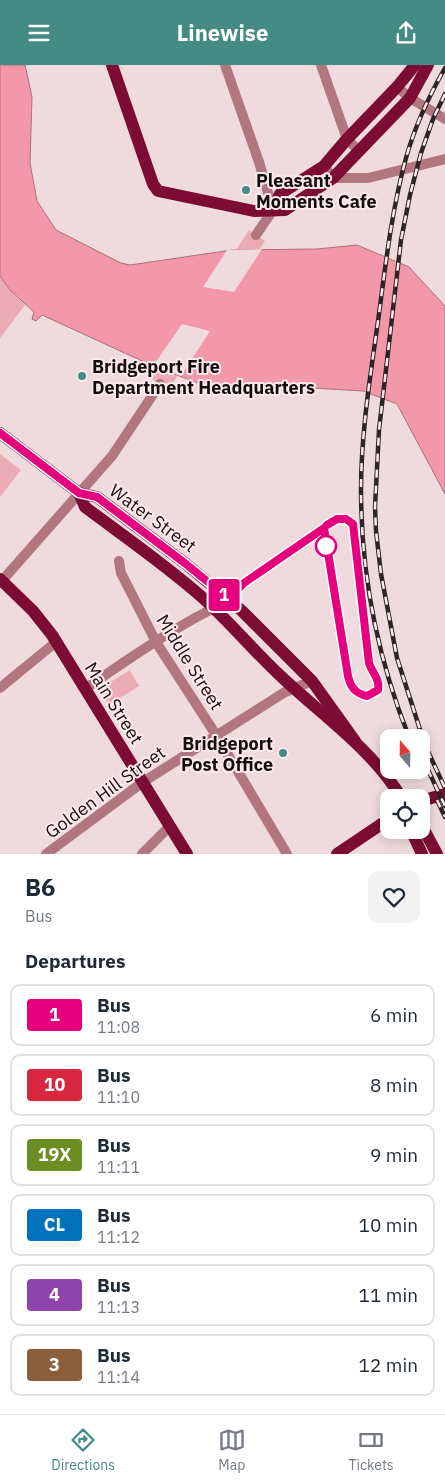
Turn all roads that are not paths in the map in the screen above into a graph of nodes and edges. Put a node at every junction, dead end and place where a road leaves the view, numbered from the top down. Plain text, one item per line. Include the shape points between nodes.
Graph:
1 (112, 65) edge
2 (225, 65) edge
3 (321, 65) edge
4 (415, 65) edge
5 (428, 65) edge
6 (397, 87) junction
7 (410, 98) junction
8 (445, 119) edge
9 (347, 139) junction
10 (359, 151) junction
11 (445, 159) edge
12 (324, 166) junction
13 (333, 178) junction
14 (273, 210) junction
15 (256, 235) dead end
16 (160, 384) dead end
17 (0, 433) edge
18 (79, 493) junction
19 (119, 561) dead end
20 (1, 581) edge
21 (230, 600) junction
22 (214, 608) junction
23 (56, 642) junction
24 (156, 643) junction
25 (312, 681) junction
26 (0, 688) edge
27 (86, 689) junction
28 (294, 689) junction
29 (216, 735) junction
30 (355, 741) junction
31 (143, 782) junction
32 (395, 789) edge
33 (445, 794) edge
34 (430, 798) edge
35 (380, 825) edge
36 (170, 827) junction
37 (416, 839) edge
38 (429, 839) edge
39 (46, 854) edge
40 (142, 854) edge
41 (187, 854) edge
42 (287, 854) edge
43 (337, 854) edge
44 (422, 854) edge
45 (437, 854) edge

1 - 14 main road via 158,191 254,211
2 - 14 street
3 - 9 street
4 - 6 main road
5 - 7 main road
6 - 7 street
6 - 9 main road
7 - 8 street
7 - 10 main road
9 - 10 street
9 - 12 main road
10 - 13 main road
11 - 13 street via 368,178
12 - 13 street
12 - 14 main road via 280,194
13 - 14 main road via 290,207
14 - 15 street
16 - 18 street via 112,457
17 - 18 main road
18 - 20 street
18 - 21 main road, Water Street via 97,497
18 - 22 main road, Water Street via 85,507 179,576
19 - 24 street, Middle Street via 121,573
20 - 23 main road, Main Street via 33,611
21 - 22 street
21 - 25 main road, Water Street
22 - 24 street
22 - 28 main road, Water Street
23 - 26 street
23 - 27 main road, Main Street
24 - 27 street
24 - 29 street, Middle Street
25 - 28 street, Golden Hill Street
25 - 30 main road, Water Street
27 - 31 main road, Main Street
28 - 29 street, Golden Hill Street
28 - 30 main road, Water Street
29 - 31 street, Golden Hill Street
29 - 42 street, Middle Street
30 - 32 main road, Water Street
31 - 36 main road, Main Street
31 - 39 street, Golden Hill Street
33 - 34 main road
35 - 43 main road
36 - 40 street
36 - 41 main road, Main Street
37 - 44 main road
38 - 45 main road

